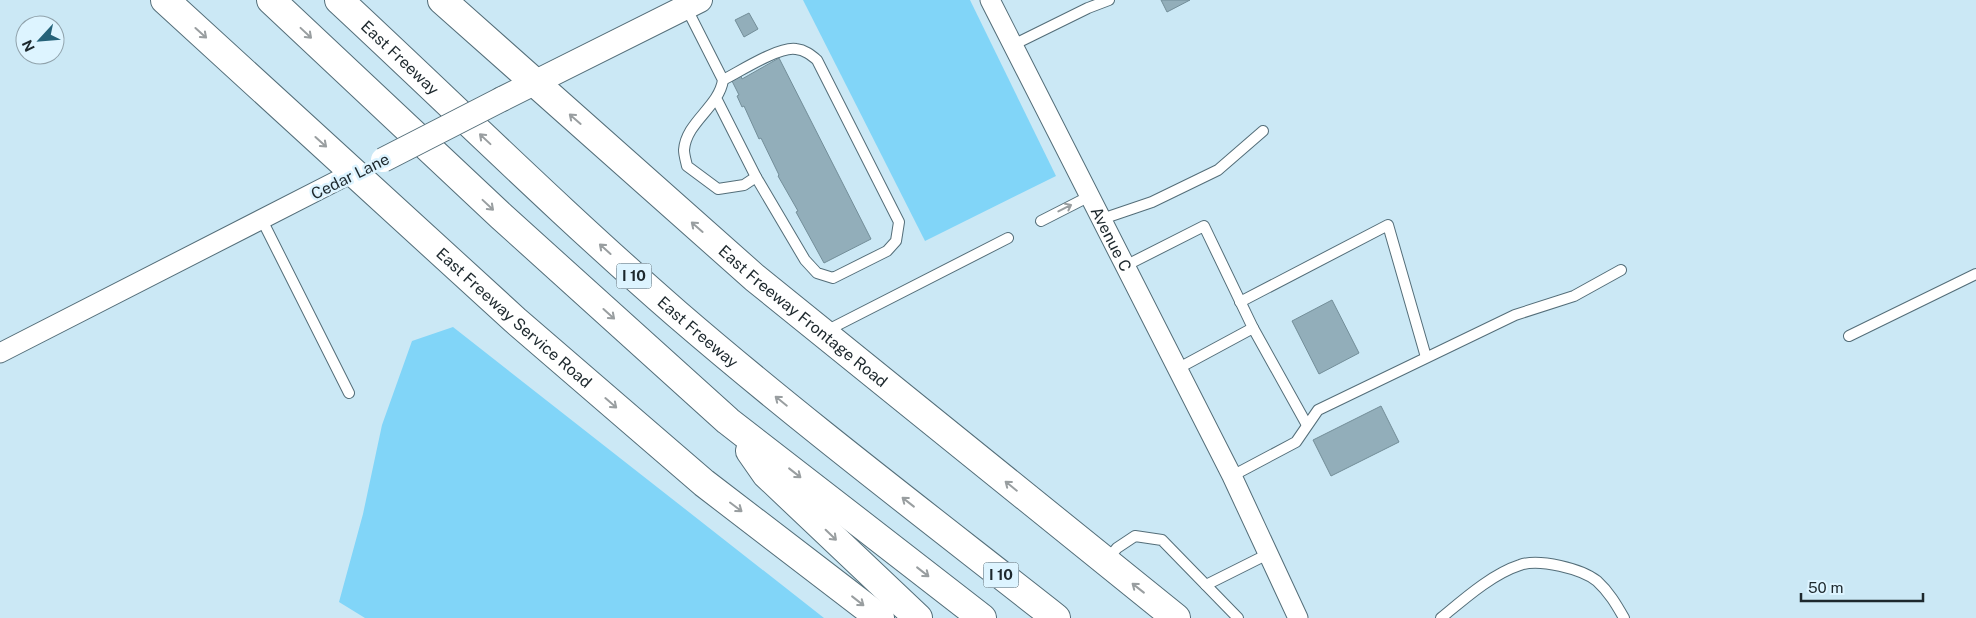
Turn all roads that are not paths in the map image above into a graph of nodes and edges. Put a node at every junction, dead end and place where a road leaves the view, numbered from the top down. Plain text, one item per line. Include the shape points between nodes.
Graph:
1 (164, 0) edge
2 (270, 0) edge
3 (339, 0) edge
4 (442, 0) edge
5 (990, 0) edge
6 (1109, 0) edge
7 (693, 4) edge
8 (1013, 45) junction
9 (723, 80) junction
10 (533, 83) junction
11 (716, 98) junction
12 (1264, 131) dead end
13 (354, 172) junction
14 (756, 177) junction
15 (1090, 196) junction
16 (1102, 219) junction
17 (262, 220) junction
18 (1041, 221) dead end
19 (1008, 238) dead end
20 (1125, 266) junction
21 (1621, 270) dead end
22 (1976, 274) edge
23 (1240, 302) junction
24 (1253, 328) junction
25 (821, 333) junction
26 (1849, 336) dead end
27 (0, 353) edge
28 (1426, 358) junction
29 (1177, 369) junction
30 (349, 393) dead end
31 (728, 421) junction
32 (1307, 426) junction
33 (1232, 476) junction
34 (946, 532) junction
35 (1268, 554) junction
36 (1105, 562) junction
37 (1206, 585) junction
38 (880, 618) edge
39 (918, 618) edge
40 (982, 618) edge
41 (1056, 618) edge
42 (1077, 618) edge
43 (1176, 618) edge
44 (1238, 618) edge
45 (1298, 618) edge
46 (1441, 618) edge
47 (1624, 618) edge

1 -> 13 main road, East Freeway Service Road
2 -> 31 main road, I 10 via 500,216
34 -> 3 main road, East Freeway / I 10 via 677,314 486,140
4 - 10 main road, East Freeway Frontage Road
5 - 8 street, Avenue C
6 - 8 lane
7 - 9 lane
7 - 10 street, Cedar Lane
8 - 15 street, Avenue C
9 - 11 lane
9 - 14 lane via 795,48 810,53 817,60 899,222 896,241 887,251 832,278 817,273 805,260
10 - 13 street, Cedar Lane, bridge
25 -> 10 main road, East Freeway Frontage Road
11 - 14 lane
11 - 14 lane via 691,131 684,150 687,166 718,189 744,185
12 - 16 lane via 1218,170 1152,202
13 - 17 street, Cedar Lane
13 -> 38 main road, East Freeway Service Road via 515,320 704,483
15 - 16 street, Avenue C
18 -> 15 lane
16 - 20 street, Avenue C
17 - 27 street, Cedar Lane
17 - 30 lane
19 - 25 lane
20 - 23 lane via 1204,226
20 - 29 street, Avenue C
21 - 28 lane via 1574,296 1515,315
22 - 26 lane
23 - 24 lane
23 - 28 lane via 1388,225
24 - 29 lane
24 - 32 lane
36 -> 25 main road, East Freeway Frontage Road
28 - 32 lane via 1318,410
29 - 33 street, Avenue C
31 -> 39 main road via 766,474
31 -> 40 main road, I 10
32 - 33 lane via 1296,442
33 - 35 street, Avenue C
34 - 41 main road, East Freeway / I 10
34 - 42 main road
35 - 37 lane
35 - 45 street, Avenue C
36 - 37 lane via 1117,548 1135,536 1162,540
43 -> 36 main road, East Freeway Frontage Road
37 - 44 lane
46 - 47 lane via 1482,586 1520,564 1537,562 1560,566 1595,580 1614,598

